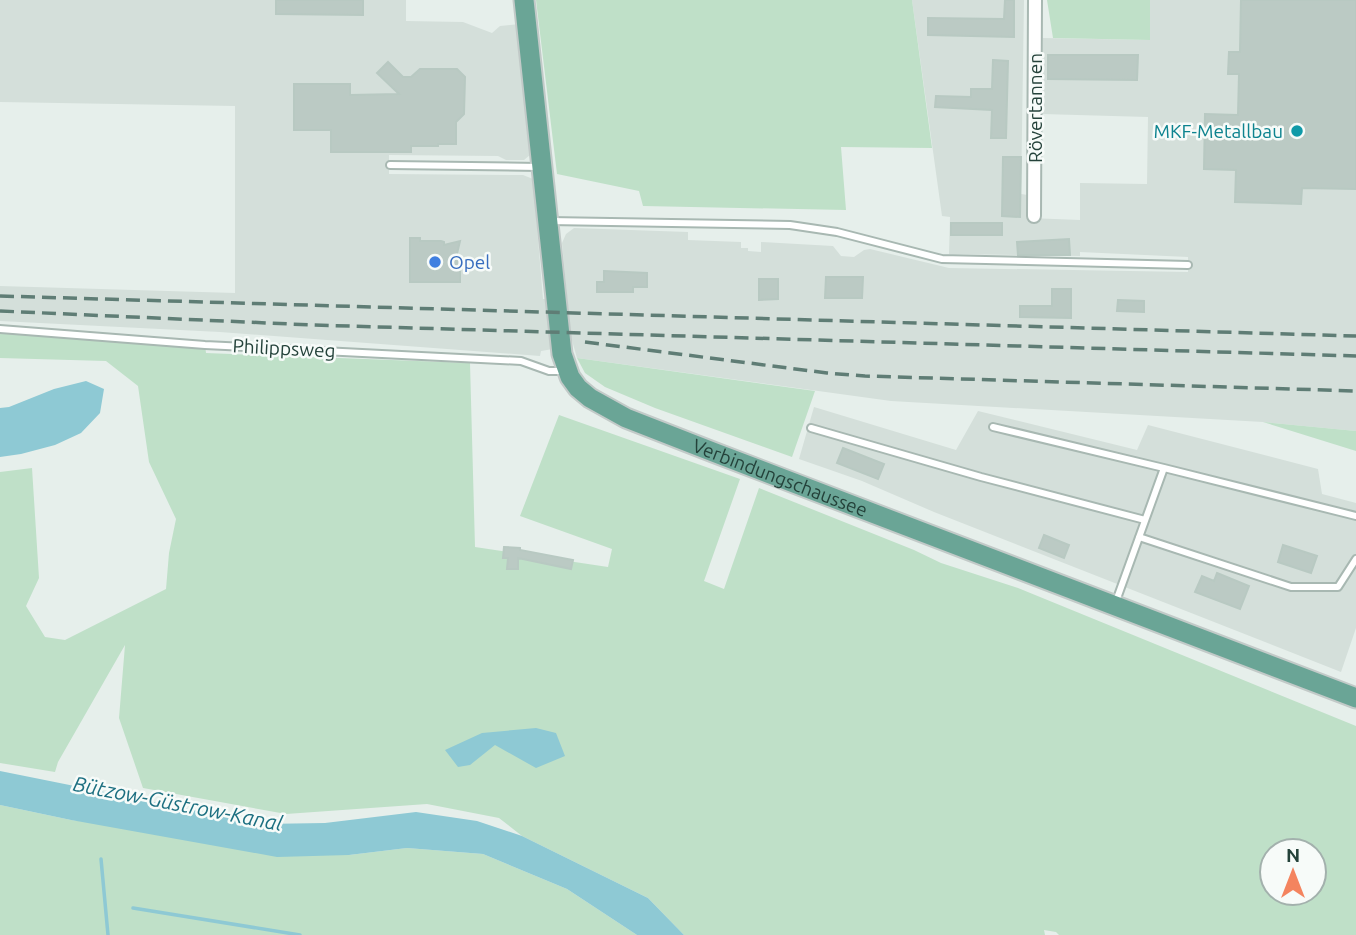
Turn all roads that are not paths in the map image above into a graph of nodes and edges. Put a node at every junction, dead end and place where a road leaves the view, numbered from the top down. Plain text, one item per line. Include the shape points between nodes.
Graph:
1 (524, 0) edge
2 (1035, 0) edge
3 (390, 165) dead end
4 (543, 167) junction
5 (1034, 216) dead end
6 (549, 221) junction
7 (1188, 265) dead end
8 (0, 329) edge
9 (567, 371) junction
10 (993, 427) dead end
11 (811, 428) dead end
12 (1164, 468) junction
13 (1356, 516) edge
14 (1145, 520) junction
15 (1139, 537) junction
16 (1356, 559) edge
17 (1114, 605) junction
18 (1356, 698) edge

1 - 4 main road, Verbindungschaussee
2 - 5 street, Rövertannen
3 - 4 lane
4 - 6 main road, Verbindungschaussee
6 - 7 lane via 790,225 942,259
6 - 9 main road, Verbindungschaussee
8 - 9 lane, Philippsweg via 205,345 509,360
9 - 17 main road, Verbindungschaussee via 590,398 626,418
10 - 12 lane
11 - 14 lane
12 - 13 lane
12 - 14 lane
14 - 15 lane
15 - 16 lane via 1291,587 1338,587
15 - 17 lane
17 - 18 main road, Verbindungschaussee

